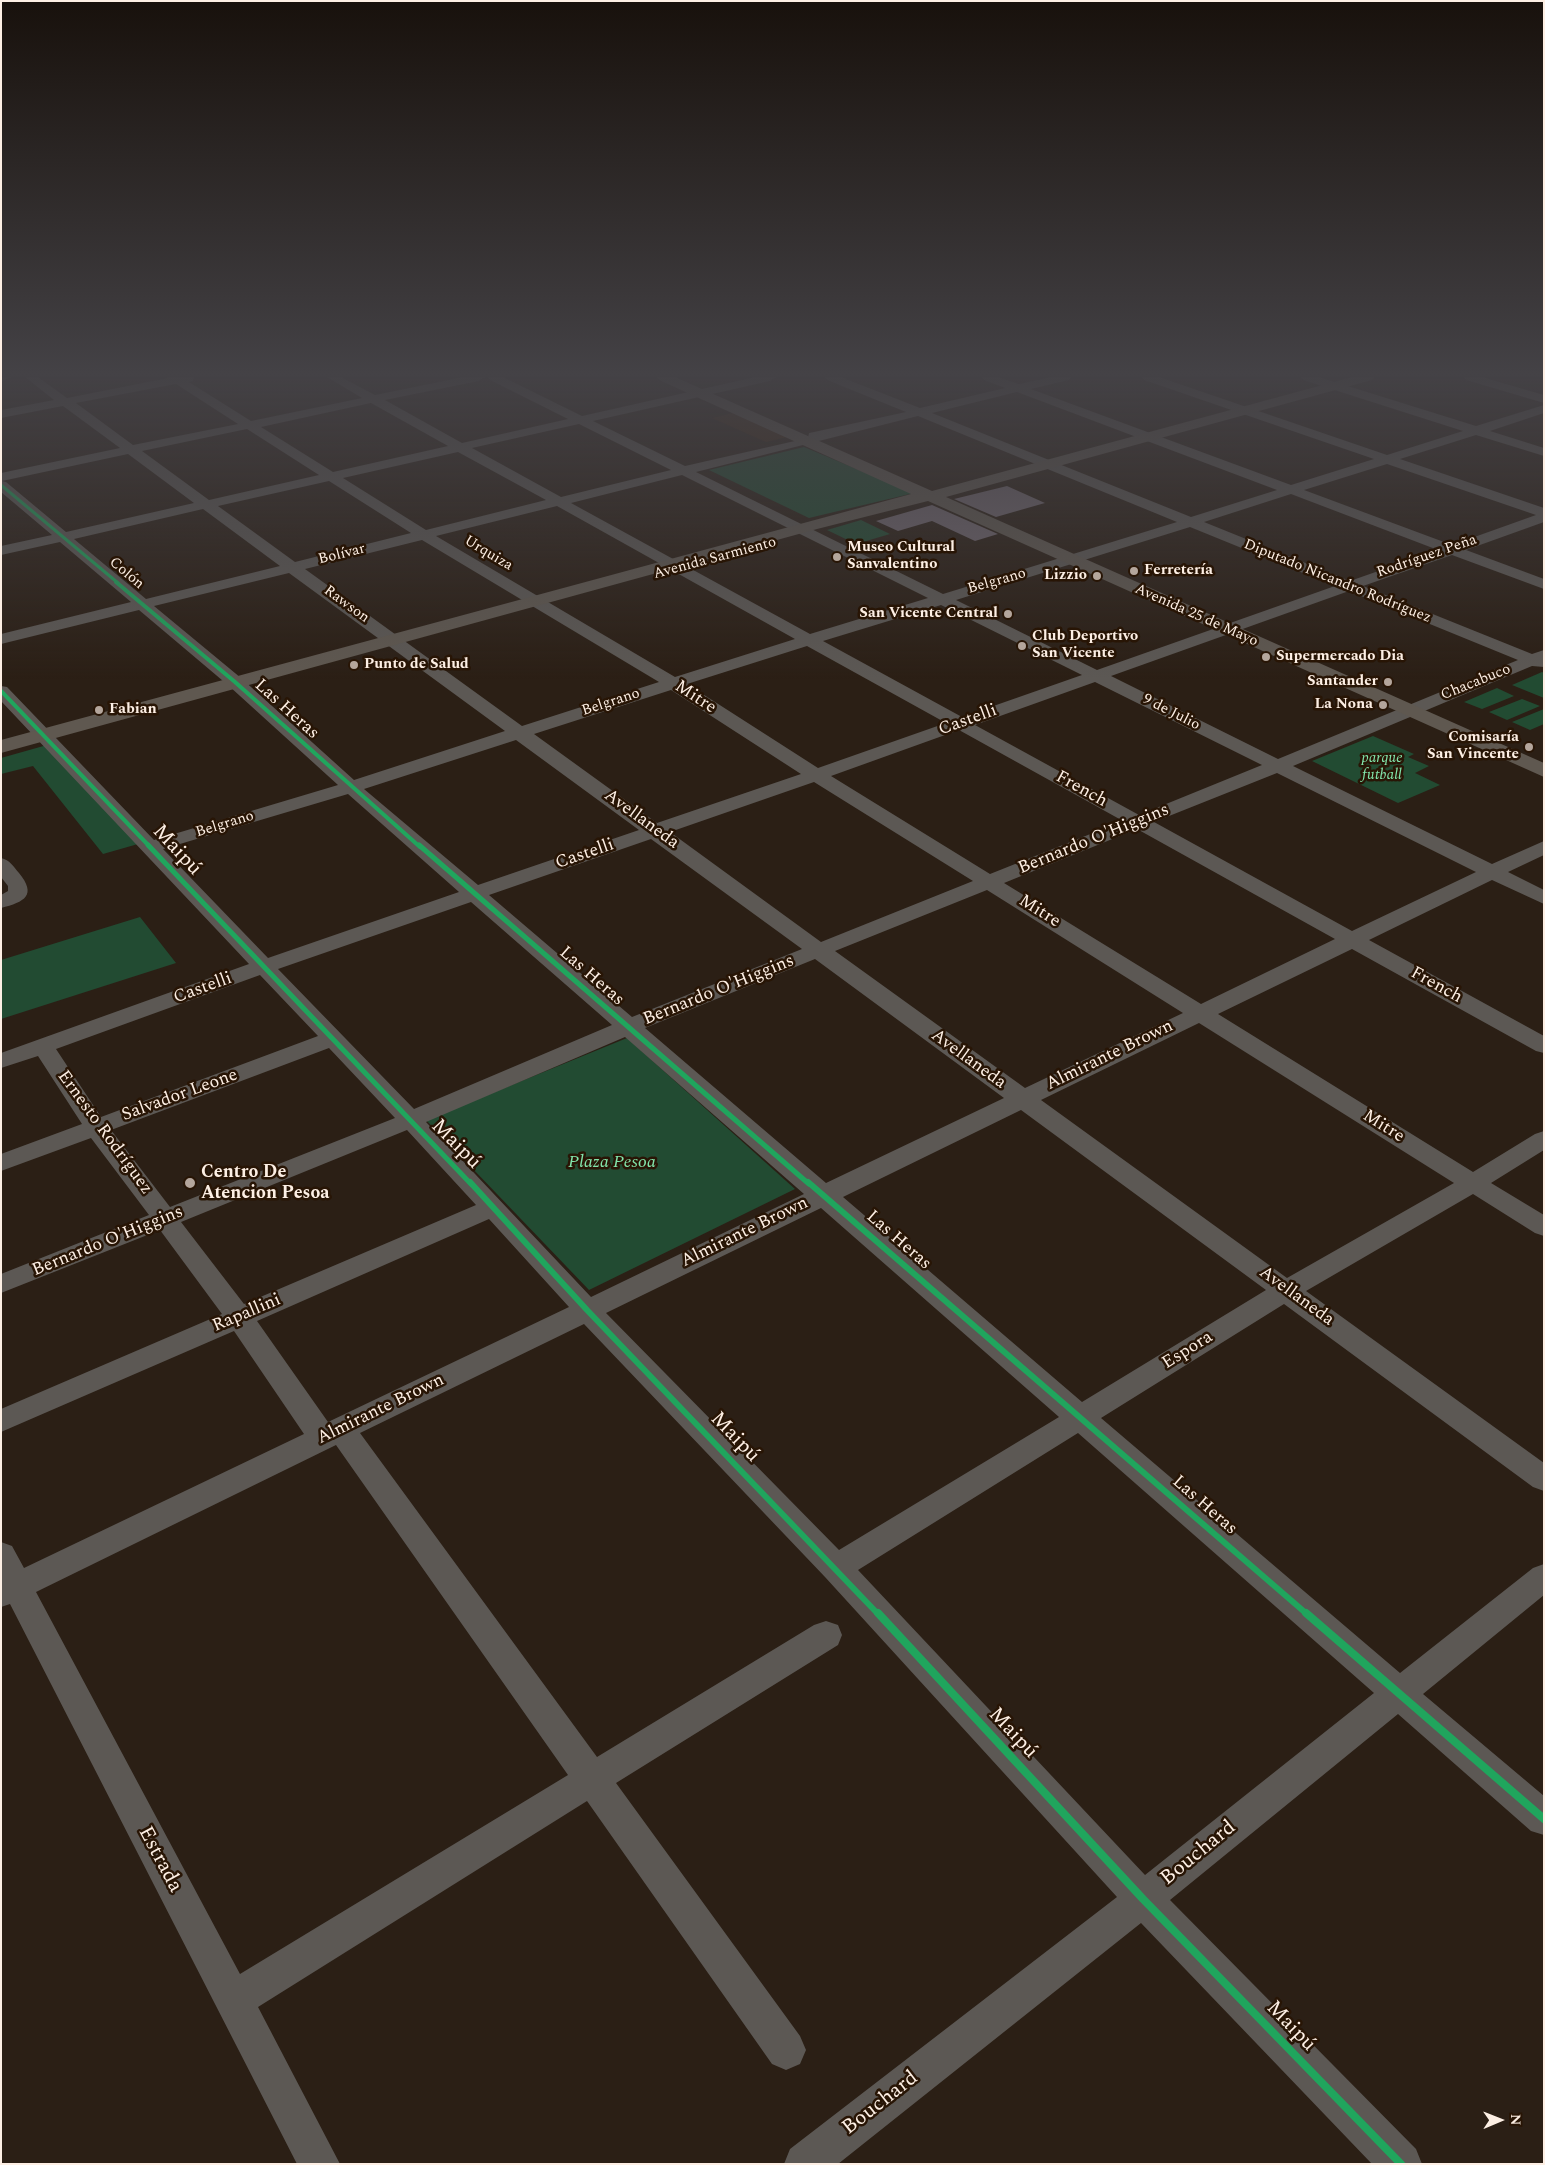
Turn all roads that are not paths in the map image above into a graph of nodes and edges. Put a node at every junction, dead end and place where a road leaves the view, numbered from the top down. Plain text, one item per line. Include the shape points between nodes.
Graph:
1 (169, 478) edge
2 (321, 478) edge
3 (333, 478) edge
4 (517, 478) edge
5 (649, 478) edge
6 (709, 478) edge
7 (900, 478) edge
8 (998, 478) edge
9 (1078, 478) edge
10 (1257, 478) edge
11 (1331, 478) edge
12 (1444, 478) edge
13 (1, 485) edge
14 (1291, 491) junction
15 (936, 495) junction
16 (559, 501) junction
17 (205, 504) junction
18 (1544, 513) edge
19 (1544, 517) edge
20 (1190, 523) junction
21 (809, 529) junction
22 (424, 534) junction
23 (63, 537) junction
24 (1450, 549) junction
25 (1, 551) edge
26 (1078, 558) junction
27 (676, 566) junction
28 (295, 567) junction
29 (1544, 584) edge
30 (1346, 586) junction
31 (948, 597) junction
32 (538, 603) junction
33 (142, 604) junction
34 (1232, 628) junction
35 (1, 639) edge
36 (811, 639) junction
37 (397, 642) junction
38 (1540, 660) edge
39 (1102, 674) junction
40 (673, 683) junction
41 (239, 686) junction
42 (1, 691) edge
43 (1414, 708) junction
44 (963, 723) junction
45 (519, 733) junction
46 (47, 739) junction
47 (1, 747) edge
48 (1, 755) edge
49 (1544, 760) edge
50 (1283, 764) junction
51 (1544, 771) edge
52 (816, 776) junction
53 (351, 787) junction
54 (1139, 822) junction
55 (656, 830) junction
56 (150, 847) junction
57 (1544, 847) edge
58 (1, 864) edge
59 (1497, 869) junction
60 (990, 881) junction
61 (1544, 887) edge
62 (474, 894) junction
63 (1544, 898) edge
64 (1, 902) edge
65 (1353, 940) junction
66 (818, 952) junction
67 (262, 967) junction
68 (1200, 1012) junction
69 (628, 1027) junction
70 (332, 1040) junction
71 (43, 1046) junction
72 (1544, 1046) edge
73 (1, 1061) edge
74 (1022, 1099) junction
75 (408, 1121) junction
76 (96, 1127) junction
77 (1544, 1139) edge
78 (1, 1163) edge
79 (1473, 1183) junction
80 (824, 1196) junction
81 (492, 1208) junction
82 (166, 1218) junction
83 (1544, 1227) edge
84 (1, 1284) edge
85 (1287, 1290) junction
86 (587, 1310) junction
87 (239, 1317) junction
88 (1081, 1417) junction
89 (1, 1421) edge
90 (332, 1433) junction
91 (1544, 1478) edge
92 (1, 1555) edge
93 (836, 1568) junction
94 (1544, 1577) edge
95 (9, 1590) edge
96 (826, 1634) dead end
97 (1400, 1694) junction
98 (592, 1779) junction
99 (1544, 1819) edge
100 (1143, 1899) junction
101 (232, 2000) junction
102 (786, 2050) dead end
103 (319, 2164) edge
104 (805, 2164) edge
105 (1401, 2164) edge

1 - 17 street, Rawson
2 - 17 street
3 - 22 street, Urquiza
4 - 16 street, French
5 - 16 street, Bolívar
6 - 21 street, 9 de Julio
7 - 15 main road, Avenida 25 de Mayo
8 - 15 main road, Avenida Sarmiento
9 - 20 street, Diputado Nicandro Rodríguez
10 - 14 street
11 - 14 street, Belgrano
12 - 18 street
13 - 23 street, Colón
14 - 20 street, Belgrano
14 - 24 street
15 - 21 main road, Avenida Sarmiento via 926,501
15 - 26 main road, Avenida 25 de Mayo
16 - 22 street, Bolívar
16 - 27 street, French
17 - 23 street
17 - 28 street, Rawson
19 - 24 street, Rodríguez Peña
20 - 26 street, Belgrano
20 - 30 street, Diputado Nicandro Rodríguez
21 - 27 main road, Avenida Sarmiento
21 - 31 street, 9 de Julio
22 - 28 street, Bolívar
22 - 32 street, Urquiza
23 - 25 street
23 - 33 street, Colón
24 - 29 street
24 - 30 street, Rodríguez Peña
26 - 31 street, Belgrano
26 - 34 main road, Avenida 25 de Mayo
27 - 32 main road, Avenida Sarmiento
27 - 36 street, French
28 - 33 street, Bolívar
28 - 37 street, Rawson
30 - 34 street, Rodríguez Peña
30 - 38 street, Diputado Nicandro Rodríguez
31 - 36 street, Belgrano
31 - 39 street, 9 de Julio
32 - 37 main road, Avenida Sarmiento
32 - 40 street, Mitre
33 - 35 street, Bolívar
33 - 41 street, Colón
34 - 39 street, Castelli
34 - 43 main road, Avenida 25 de Mayo
36 - 40 street, Belgrano
36 - 44 street, French
37 - 41 main road, Avenida Sarmiento
37 - 45 street, Avellaneda
38 - 43 street, Chacabuco
39 - 44 street, Castelli
39 - 50 street, 9 de Julio
40 - 45 street, Belgrano
40 - 52 street, Mitre
41 - 46 main road, Avenida Sarmiento
41 - 53 street, Las Heras
42 - 46 street, Maipú
43 - 49 main road, Avenida 25 de Mayo
43 - 50 street, Bernardo O'Higgins
43 - 51 main road, Avenida 25 de Mayo
44 - 52 street, Castelli
44 - 54 street, French
45 - 53 street, Belgrano
45 - 55 street, Avellaneda
46 - 47 main road, Avenida Sarmiento
46 - 48 main road, Avenida Sarmiento
46 - 56 street, Maipú
50 - 54 street, Bernardo O'Higgins
50 - 59 street, 9 de Julio
52 - 55 street, Castelli
52 - 60 street, Mitre
53 - 56 street, Belgrano
53 - 62 street, Las Heras
54 - 60 street, Bernardo O'Higgins
54 - 65 street, French
55 - 62 street, Castelli
55 - 66 street, Avellaneda
56 - 67 street, Maipú
57 - 59 street, Almirante Brown
58 - 64 street via 18,885 14,897
59 - 61 street, 9 de Julio
59 - 63 street, 9 de Julio
59 - 65 street, Almirante Brown
60 - 66 street, Bernardo O'Higgins
60 - 68 street, Mitre
62 - 67 street, Castelli
62 - 69 street, Las Heras
65 - 68 street, Almirante Brown
65 - 72 street, French
66 - 69 street, Bernardo O'Higgins
66 - 74 street, Avellaneda
67 - 70 street, Maipú
67 - 71 street, Castelli
68 - 74 street, Almirante Brown
68 - 79 street, Mitre
69 - 75 street, Bernardo O'Higgins
69 - 80 street, Las Heras
70 - 75 street, Maipú
70 - 76 street, Salvador Leone
71 - 73 street, Castelli
71 - 76 street, Ernesto Rodríguez
74 - 80 street, Almirante Brown
74 - 85 street, Avellaneda
75 - 81 street, Maipú
75 - 82 street, Bernardo O'Higgins
76 - 78 street, Salvador Leone
76 - 82 street, Ernesto Rodríguez
77 - 79 street, Espora
79 - 83 street, Mitre
79 - 85 street, Espora
80 - 86 street, Almirante Brown
80 - 88 street, Las Heras
81 - 86 street, Maipú
81 - 87 street, Rapallini
82 - 84 street, Bernardo O'Higgins
82 - 87 street, Ernesto Rodríguez
85 - 88 street, Espora
85 - 91 street, Avellaneda
86 - 90 street, Almirante Brown
86 - 93 street, Maipú
87 - 89 street, Rapallini
87 - 90 street, Ernesto Rodríguez
88 - 93 street, Espora
88 - 97 street, Las Heras
90 - 95 street, Almirante Brown
90 - 98 street, Ernesto Rodríguez
92 - 95 street, Estrada
93 - 100 street, Maipú
94 - 97 street, Bouchard
95 - 101 street, Estrada
96 - 98 street
97 - 99 street, Las Heras
97 - 100 street, Bouchard
98 - 101 street
98 - 102 street, Ernesto Rodríguez
100 - 104 street, Bouchard
100 - 105 street, Maipú
101 - 103 street, Estrada

